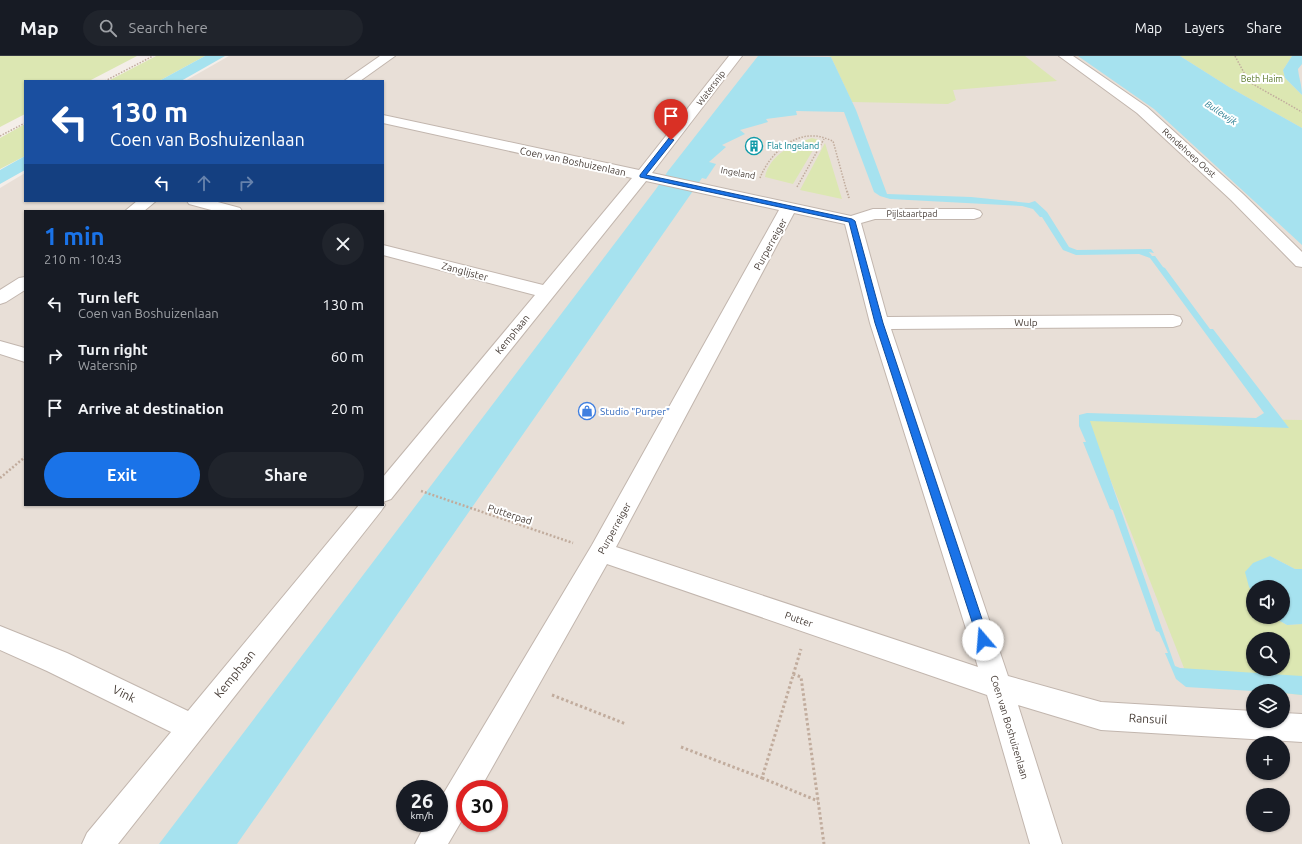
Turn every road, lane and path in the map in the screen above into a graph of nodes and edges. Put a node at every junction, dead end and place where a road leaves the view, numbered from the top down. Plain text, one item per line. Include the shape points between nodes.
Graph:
1 (153, 56) edge
2 (389, 56) edge
3 (736, 56) edge
4 (1065, 56) edge
5 (1235, 56) edge
6 (107, 80) edge
7 (353, 80) edge
8 (1302, 112) edge
9 (384, 119) edge
10 (24, 124) edge
11 (0, 136) edge
12 (824, 139) junction
13 (650, 178) junction
14 (758, 183) dead end
15 (146, 202) edge
16 (199, 202) edge
17 (788, 207) junction
18 (134, 210) edge
19 (230, 210) edge
20 (974, 214) dead end
21 (852, 221) junction
22 (384, 250) edge
23 (1302, 262) edge
24 (24, 283) edge
25 (547, 292) junction
26 (0, 298) edge
27 (1173, 321) dead end
28 (879, 323) junction
29 (0, 347) edge
30 (24, 355) edge
31 (24, 458) edge
32 (0, 478) edge
33 (386, 484) edge
34 (414, 489) dead end
35 (372, 506) edge
36 (601, 552) junction
37 (809, 622) junction
38 (0, 638) edge
39 (793, 674) junction
40 (524, 684) junction
41 (998, 686) junction
42 (626, 724) dead end
43 (192, 727) junction
44 (1302, 728) edge
45 (681, 747) dead end
46 (762, 778) junction
47 (818, 801) junction
48 (98, 844) edge
49 (431, 844) edge
50 (824, 844) edge
51 (1046, 844) edge

1 - 6 path
2 - 7 street
3 - 13 street, Watersnip
4 - 23 street, Rondehoep Oost via 1142,110 1237,197
5 - 8 path via 1249,82
9 - 13 street, Coen van Boshuizenlaan
10 - 11 path
12 - 14 path, Ingeland via 811,136 776,152 762,170
12 - 17 path
12 - 21 path via 832,141 851,204
13 - 17 street, Coen van Boshuizenlaan
13 - 25 street, Kemphaan
15 - 18 street
16 - 19 street
17 - 21 street, Coen van Boshuizenlaan
17 - 36 street, Purperreiger
20 - 21 street, Pijlstaartpad via 873,214
21 - 28 street, Coen van Boshuizenlaan
22 - 25 street, Zanglijster
24 - 26 street
25 - 33 street, Kemphaan
27 - 28 street, Wulp
28 - 41 street, Coen van Boshuizenlaan
29 - 30 street
31 - 32 path
34 - 36 path, Putterpad
35 - 43 street, Kemphaan
36 - 37 street, Putter
36 - 40 street, Purperreiger
37 - 39 path
37 - 41 street, Putter
38 - 43 street, Vink via 57,662
39 - 46 path
39 - 47 path via 801,676
40 - 42 path
40 - 49 street, Purperreiger
41 - 44 street, Ransuil via 1101,716
41 - 51 street, Coen van Boshuizenlaan
43 - 48 street, Kemphaan
45 - 46 path
46 - 47 path
47 - 50 path

